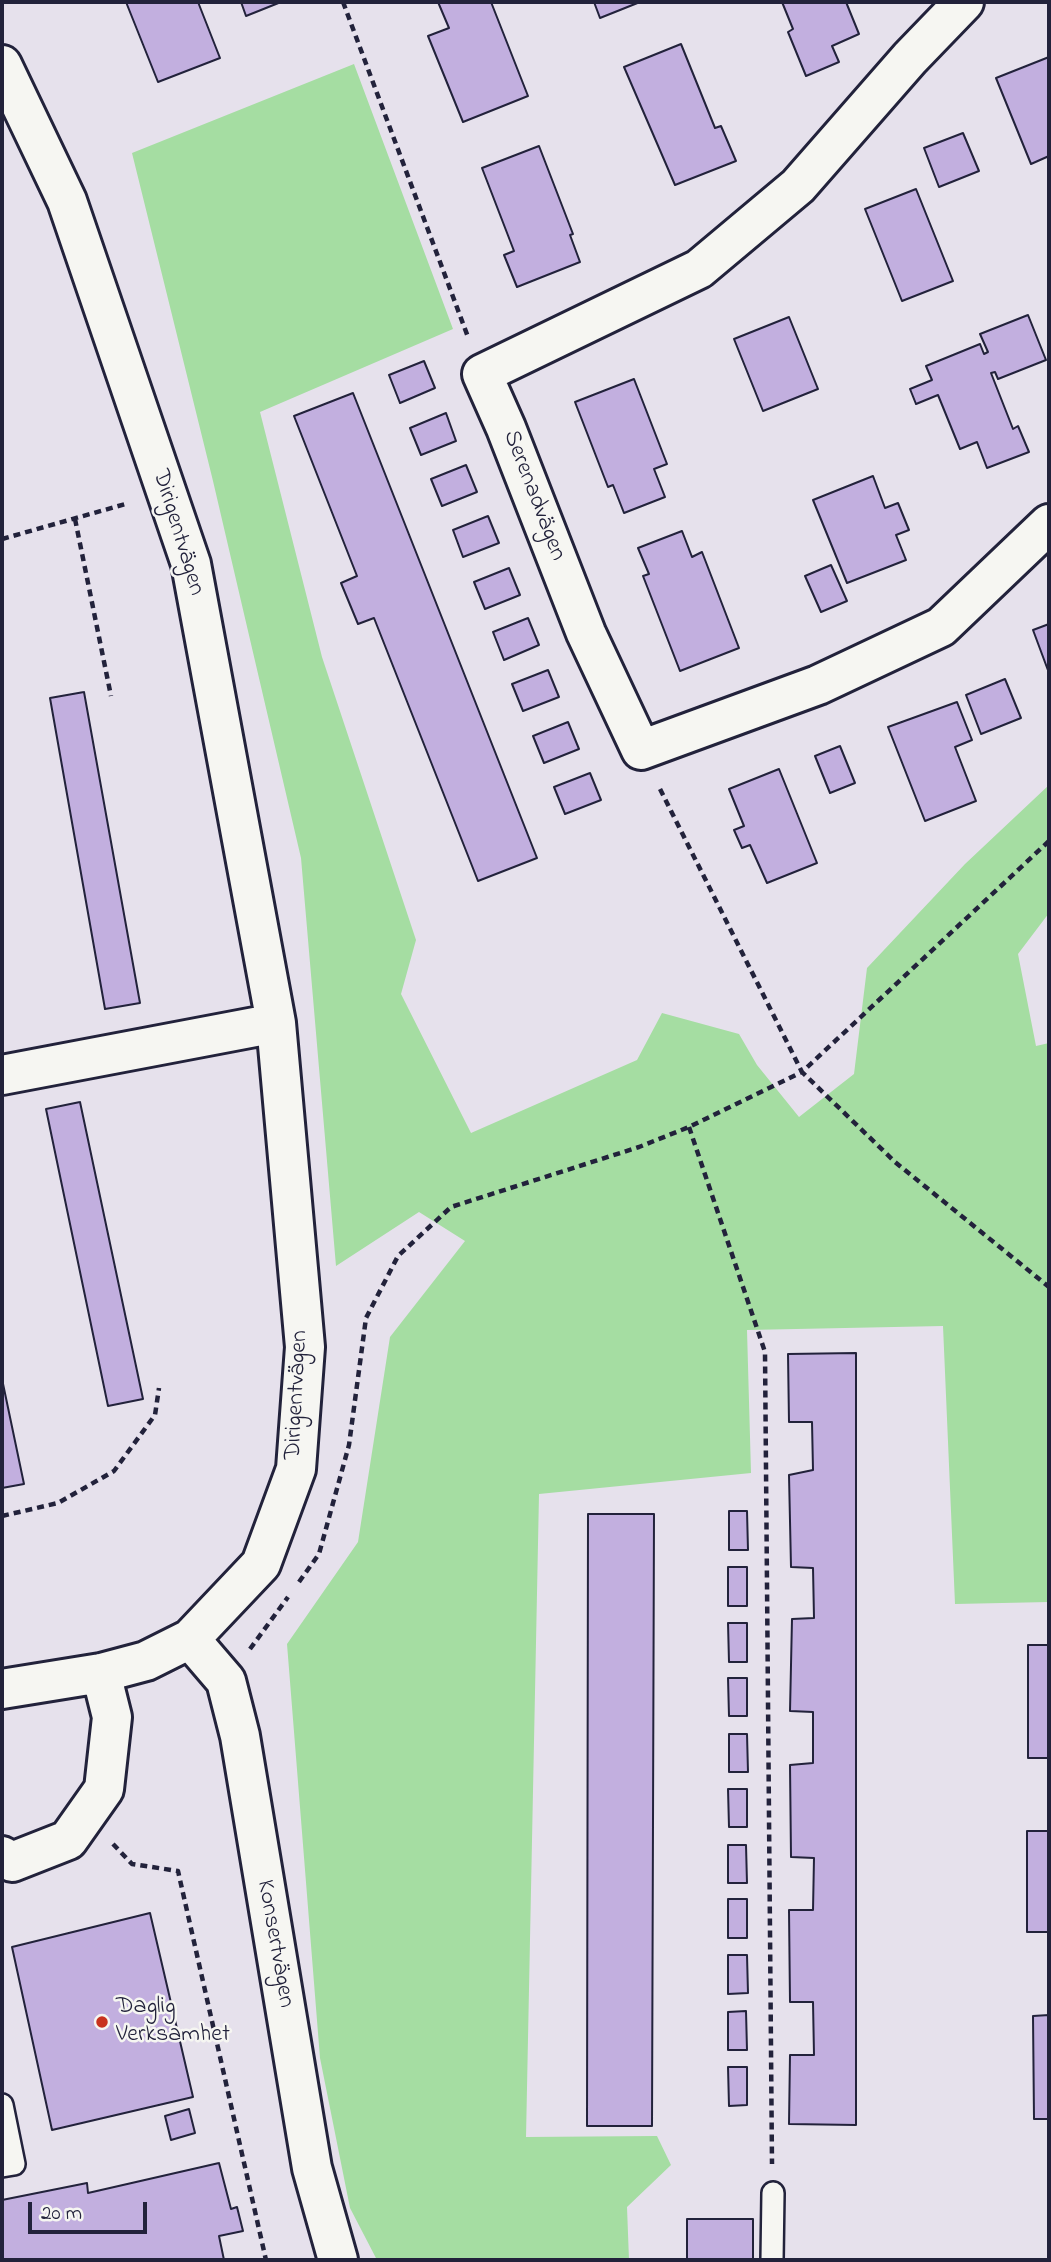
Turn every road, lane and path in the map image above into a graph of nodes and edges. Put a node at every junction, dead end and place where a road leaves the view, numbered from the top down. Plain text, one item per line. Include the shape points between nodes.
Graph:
1 (343, 2) edge
2 (964, 2) edge
3 (2, 65) edge
4 (482, 374) junction
5 (166, 492) junction
6 (75, 519) junction
7 (1049, 524) edge
8 (2, 538) edge
9 (111, 696) dead end
10 (641, 750) junction
11 (1049, 841) edge
12 (276, 1023) junction
13 (802, 1072) junction
14 (2, 1075) edge
15 (689, 1128) junction
16 (1049, 1287) edge
17 (159, 1388) dead end
18 (2, 1516) edge
19 (297, 1586) dead end
20 (289, 1596) dead end
21 (190, 1639) junction
22 (101, 1672) junction
23 (226, 1681) junction
24 (2, 1689) edge
25 (86, 1816) junction
26 (2, 1856) edge
27 (2, 2105) edge
28 (2, 2166) edge
29 (773, 2193) joint
30 (266, 2260) edge
31 (338, 2260) edge
32 (772, 2260) edge

1 - 4 path
2 - 4 street via 798,186 699,269
3 - 5 street, Dirigentvägen via 67,201
4 - 10 street, Serenadvägen via 586,633
5 - 6 path
5 - 12 street, Dirigentvägen via 191,564
6 - 8 path
6 - 9 path
7 - 10 street via 941,627 818,685
10 - 13 path
11 - 13 path
12 - 14 street
12 - 21 street, Dirigentvägen via 305,1347 296,1469 261,1564
13 - 15 path
13 - 16 path via 895,1162
15 - 19 path via 451,1207 398,1255 366,1318 349,1445 319,1554
15 - 29 path via 765,1352
17 - 18 path via 155,1415 114,1471 58,1503
20 - 23 path
21 - 22 street, Dirigentvägen via 146,1661
21 - 23 street, Konsertvägen
22 - 24 street, Dirigentvägen
22 - 25 street via 112,1717 104,1789
23 - 31 street, Konsertvägen via 240,1736 312,2168
25 - 26 street via 68,1840 12,1862
25 - 30 path via 132,1864 178,1871
27 - 28 lane via 14,2164
29 - 32 lane

